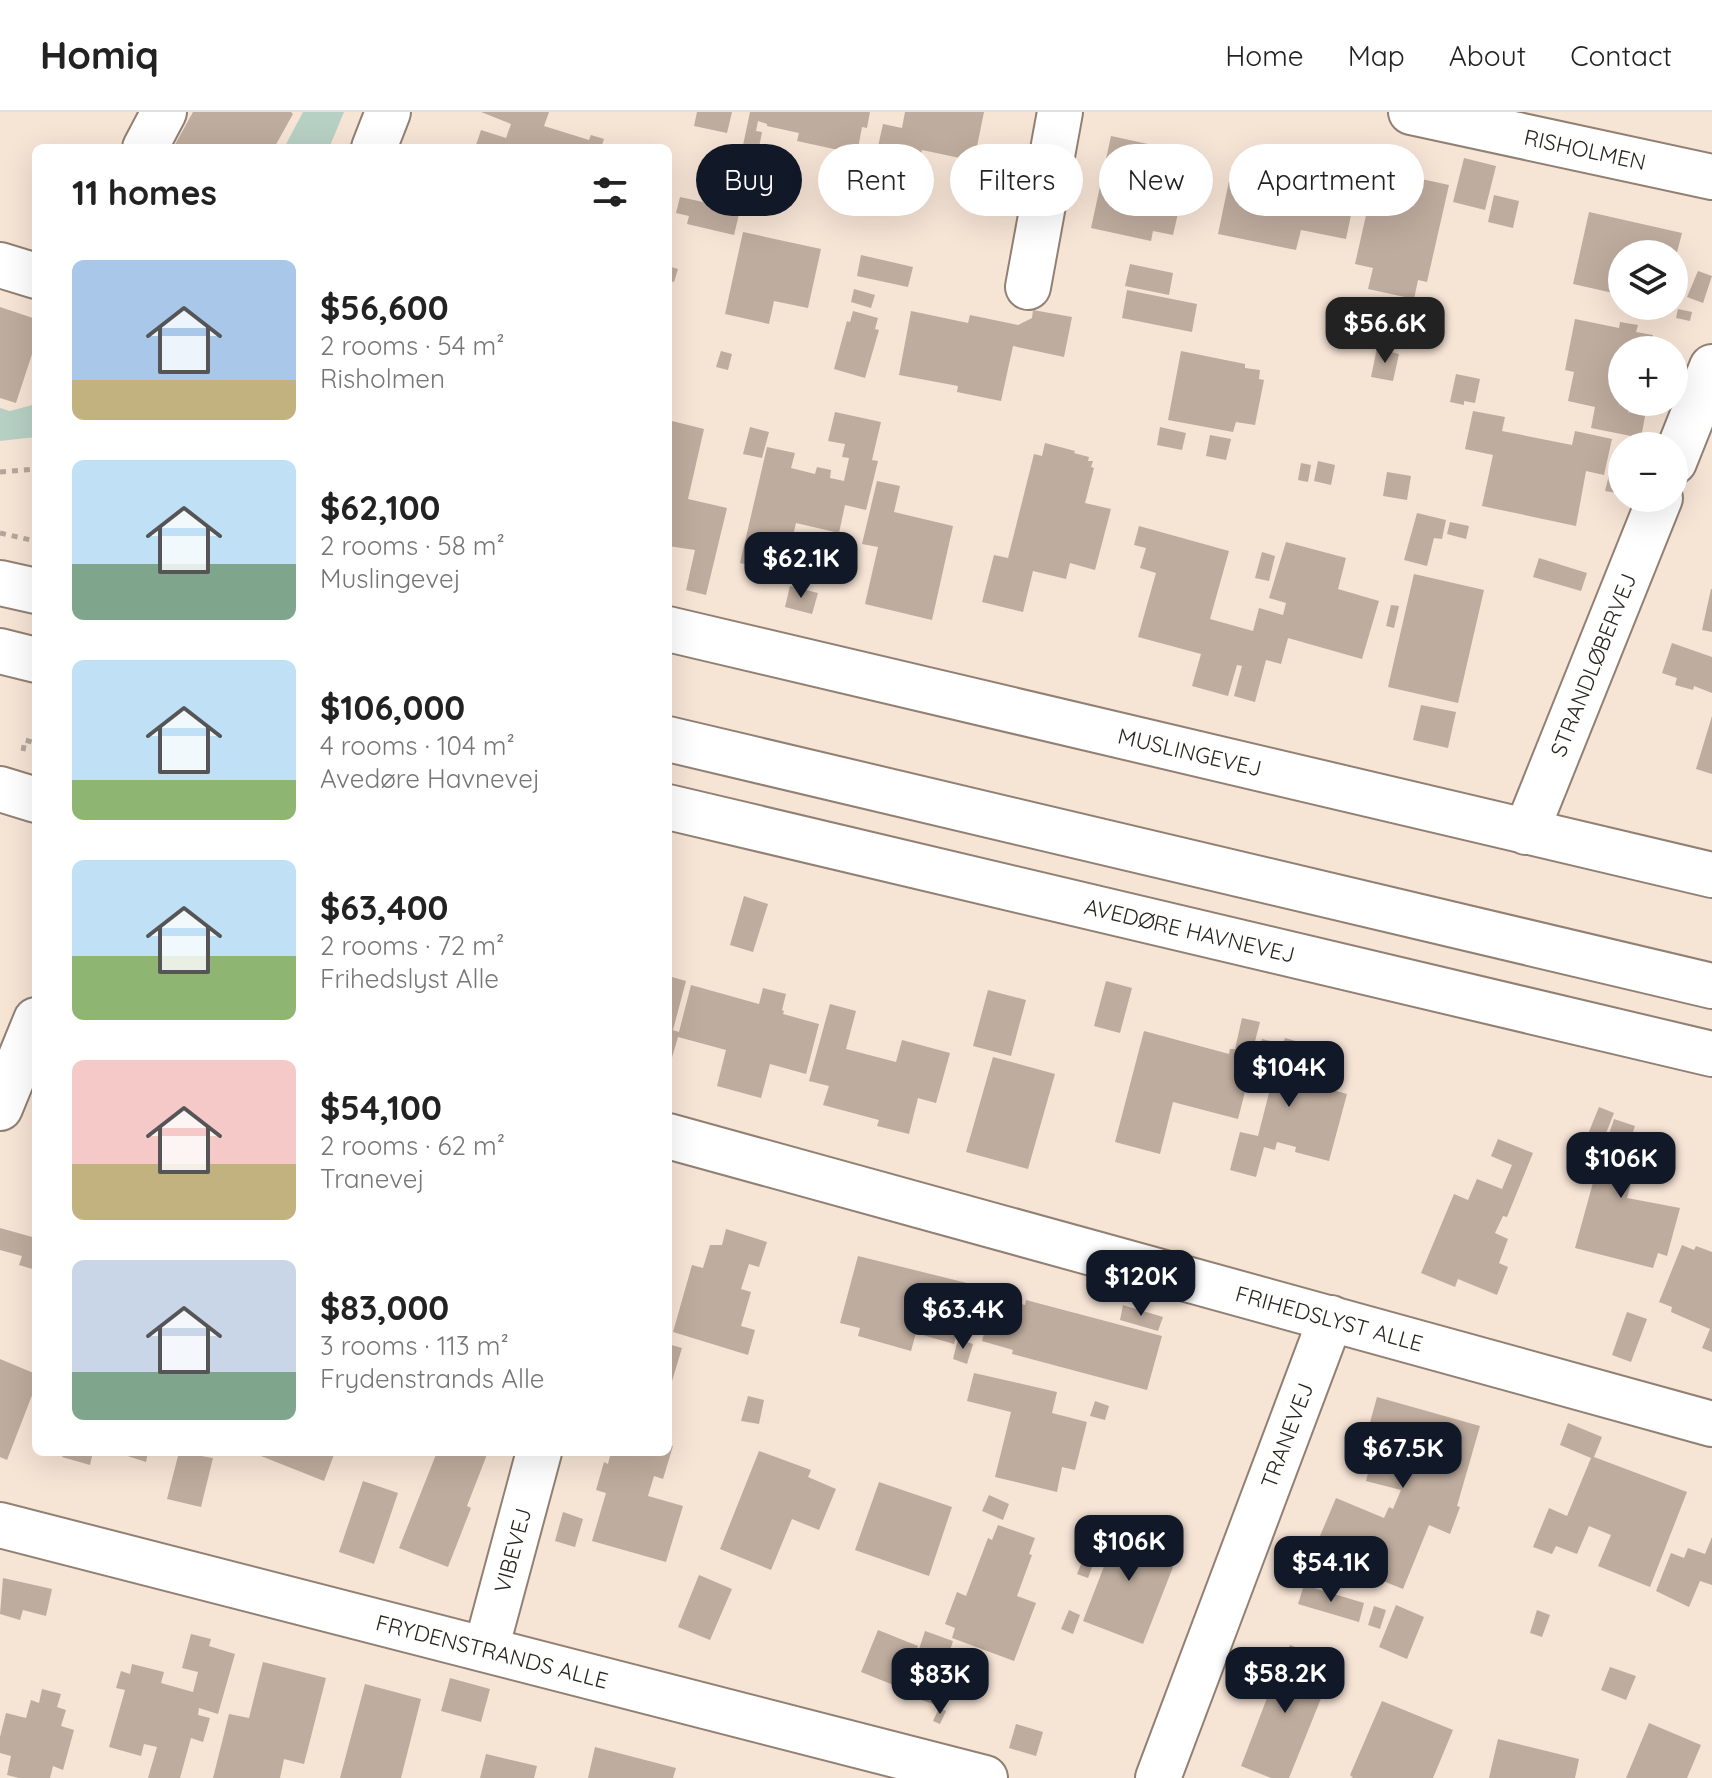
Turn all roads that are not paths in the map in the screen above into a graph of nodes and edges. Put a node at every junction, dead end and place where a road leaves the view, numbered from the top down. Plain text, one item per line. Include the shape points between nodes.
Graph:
1 (164, 112) edge
2 (388, 112) edge
3 (1060, 112) edge
4 (1411, 112) edge
5 (147, 144) edge
6 (376, 144) edge
7 (1712, 177) edge
8 (0, 265) edge
9 (32, 275) edge
10 (1028, 287) dead end
11 (1712, 367) edge
12 (1686, 432) edge
13 (1654, 512) edge
14 (0, 583) edge
15 (32, 590) edge
16 (672, 630) edge
17 (0, 651) edge
18 (32, 659) edge
19 (672, 740) edge
20 (0, 789) edge
21 (32, 799) edge
22 (672, 808) edge
23 (1526, 832) junction
24 (1712, 875) edge
25 (1712, 986) edge
26 (32, 1030) edge
27 (1712, 1054) edge
28 (0, 1108) edge
29 (672, 1137) edge
30 (1331, 1318) junction
31 (1712, 1424) edge
32 (538, 1456) edge
33 (0, 1525) edge
34 (486, 1649) junction
35 (985, 1778) edge
36 (1158, 1778) edge

1 - 5 street
2 - 6 street
3 - 10 street
4 - 7 street, RISHOLMEN
8 - 9 street
11 - 12 street
13 - 23 street, STRANDLØBERVEJ
14 - 15 street
16 - 23 street, MUSLINGEVEJ
17 - 18 street
19 - 25 street
20 - 21 street
22 - 27 street, AVEDØRE HAVNEVEJ
23 - 24 street, MUSLINGEVEJ
26 - 28 street
29 - 30 street, FRIHEDSLYST ALLE
30 - 31 street, FRIHEDSLYST ALLE
30 - 36 street, TRANEVEJ
32 - 34 street, VIBEVEJ
33 - 34 street, FRYDENSTRANDS ALLE
34 - 35 street, FRYDENSTRANDS ALLE

